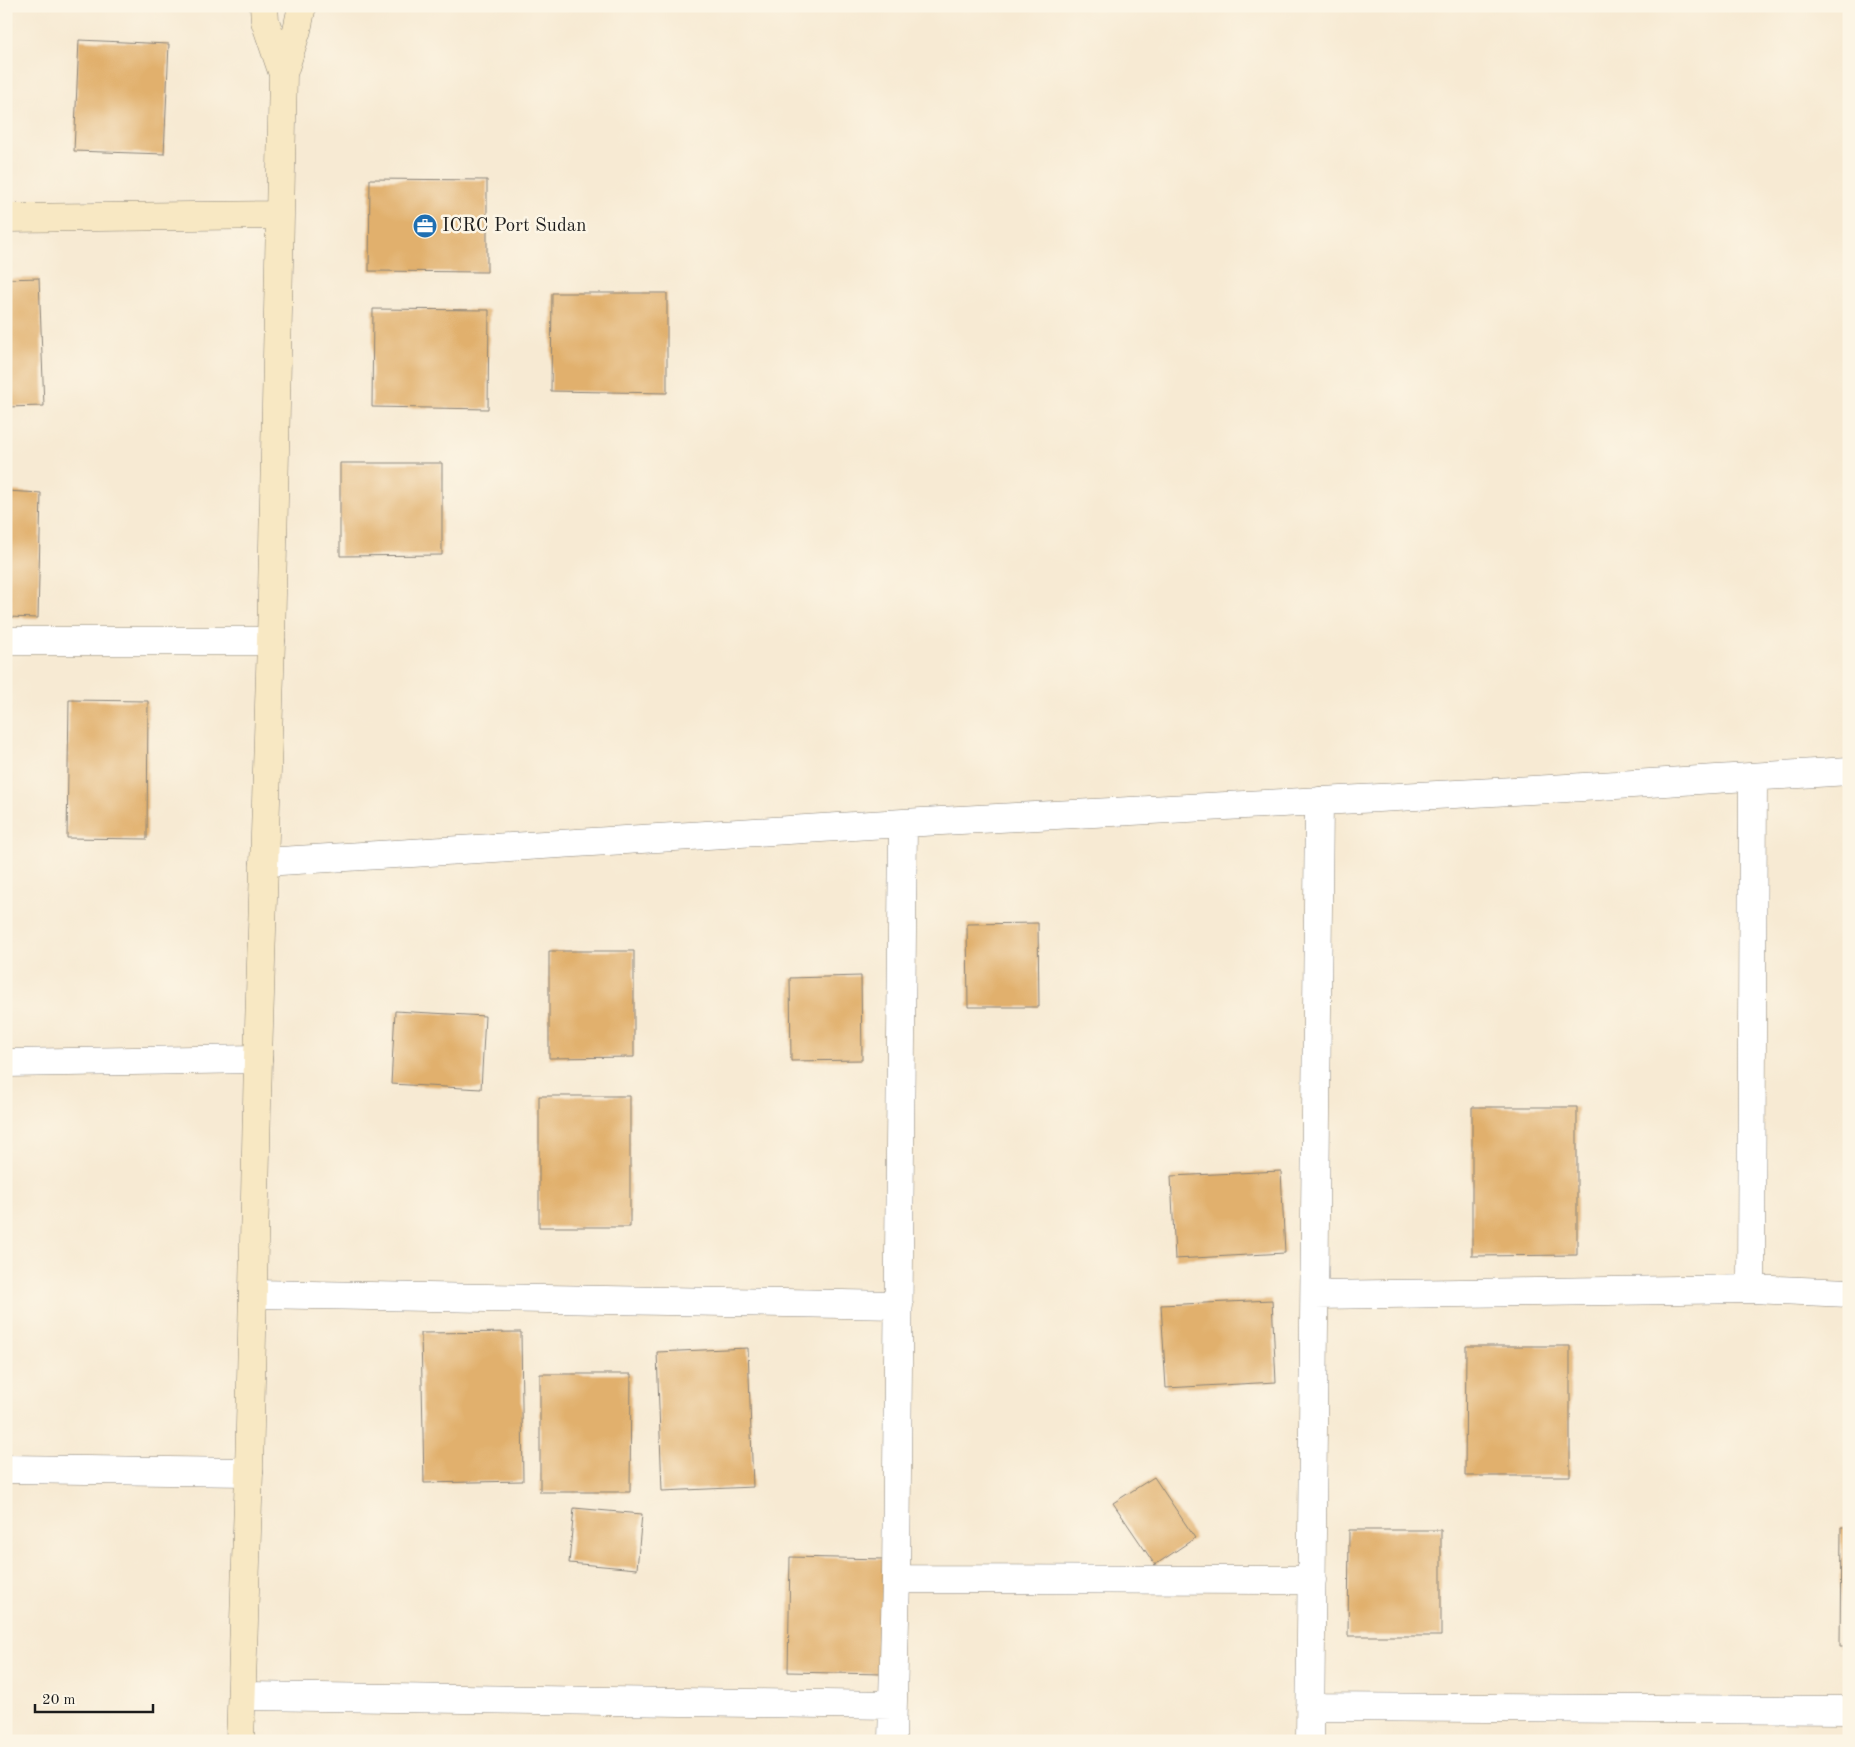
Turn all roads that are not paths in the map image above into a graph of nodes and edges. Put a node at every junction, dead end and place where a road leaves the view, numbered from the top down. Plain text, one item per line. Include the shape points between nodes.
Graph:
1 (264, 6) edge
2 (302, 6) edge
3 (283, 74) junction
4 (279, 215) junction
5 (6, 218) edge
6 (6, 641) edge
7 (271, 641) junction
8 (1849, 771) edge
9 (1753, 777) junction
10 (1319, 801) junction
11 (903, 823) junction
12 (264, 862) junction
13 (258, 1059) junction
14 (6, 1062) edge
15 (1752, 1289) junction
16 (1849, 1293) edge
17 (253, 1294) junction
18 (1315, 1296) junction
19 (899, 1306) junction
20 (6, 1469) edge
21 (249, 1472) junction
22 (896, 1579) junction
23 (1312, 1580) junction
24 (242, 1696) junction
25 (892, 1705) junction
26 (1310, 1707) junction
27 (1849, 1710) edge
28 (240, 1741) edge
29 (892, 1741) edge
30 (1310, 1741) edge

1 - 3 main road via 265,21
2 - 3 main road
3 - 4 main road
4 - 5 main road
4 - 7 main road
6 - 7 street
7 - 12 main road
8 - 9 street
9 - 10 street
9 - 15 street
10 - 11 street
10 - 18 street
11 - 12 street
11 - 19 street
12 - 13 main road
13 - 14 street
13 - 17 main road
15 - 16 street
15 - 18 street
17 - 19 street
17 - 21 main road
18 - 23 street
19 - 22 street
20 - 21 street
21 - 24 main road
22 - 23 street
22 - 25 street
23 - 26 street
24 - 25 street
24 - 28 main road
25 - 29 street
26 - 27 street
26 - 30 street

